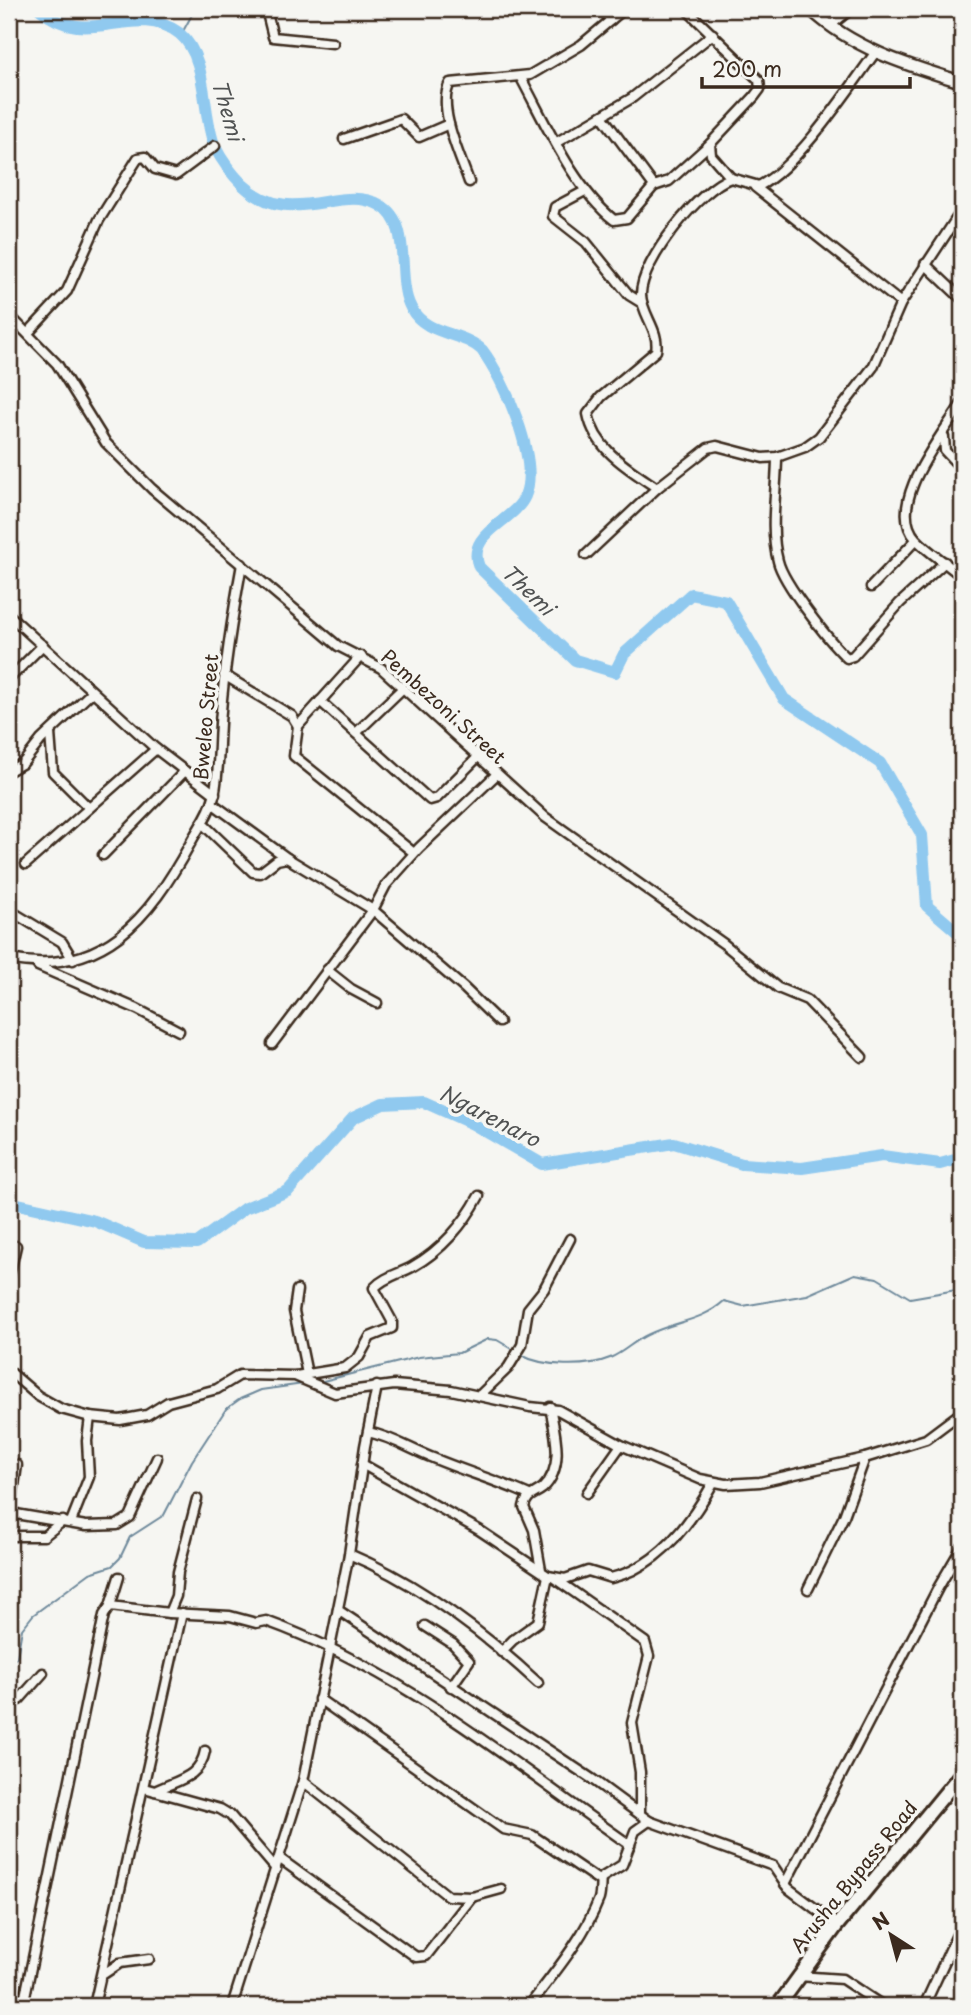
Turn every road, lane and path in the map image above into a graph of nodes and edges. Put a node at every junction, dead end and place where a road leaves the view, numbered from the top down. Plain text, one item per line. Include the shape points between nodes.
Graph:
1 (266, 9) edge
2 (602, 9) edge
3 (624, 9) edge
4 (686, 9) edge
5 (810, 9) edge
6 (851, 9) edge
7 (611, 20) junction
8 (830, 26) junction
9 (713, 34) junction
10 (333, 43) dead end
11 (876, 53) junction
12 (521, 78) junction
13 (962, 82) edge
14 (602, 116) junction
15 (449, 124) junction
16 (344, 139) dead end
17 (557, 142) junction
18 (710, 144) junction
19 (215, 146) dead end
20 (731, 178) junction
21 (469, 182) dead end
22 (654, 186) junction
23 (755, 187) junction
24 (585, 191) junction
25 (962, 210) edge
26 (925, 264) junction
27 (962, 299) edge
28 (642, 303) junction
29 (901, 303) junction
30 (9, 315) edge
31 (28, 333) junction
32 (962, 403) edge
33 (944, 433) junction
34 (777, 457) junction
35 (962, 469) edge
36 (657, 488) junction
37 (916, 540) junction
38 (586, 555) dead end
39 (945, 562) junction
40 (242, 564) junction
41 (962, 578) edge
42 (871, 587) dead end
43 (10, 620) edge
44 (43, 645) junction
45 (361, 656) junction
46 (224, 675) junction
47 (9, 679) edge
48 (403, 688) junction
49 (92, 692) junction
50 (320, 701) junction
51 (299, 726) junction
52 (50, 733) junction
53 (356, 733) junction
54 (156, 749) junction
55 (478, 757) junction
56 (9, 771) edge
57 (185, 771) junction
58 (497, 774) junction
59 (213, 798) junction
60 (89, 808) junction
61 (202, 823) junction
62 (414, 853) junction
63 (103, 855) dead end
64 (287, 858) junction
65 (26, 864) dead end
66 (9, 910) edge
67 (373, 910) junction
68 (9, 959) edge
69 (73, 960) junction
70 (35, 964) junction
71 (327, 970) junction
72 (377, 1003) dead end
73 (499, 1022) dead end
74 (178, 1031) dead end
75 (272, 1044) dead end
76 (862, 1056) dead end
77 (479, 1196) dead end
78 (570, 1239) dead end
79 (16, 1246) dead end
80 (9, 1276) edge
81 (297, 1290) dead end
82 (9, 1371) edge
83 (307, 1374) junction
84 (295, 1376) junction
85 (377, 1386) junction
86 (480, 1395) junction
87 (550, 1408) junction
88 (962, 1412) edge
89 (90, 1418) junction
90 (368, 1432) junction
91 (621, 1445) junction
92 (157, 1458) dead end
93 (865, 1458) junction
94 (362, 1464) junction
95 (17, 1465) dead end
96 (713, 1482) junction
97 (587, 1493) dead end
98 (529, 1495) junction
99 (197, 1499) dead end
100 (9, 1517) edge
101 (67, 1521) junction
102 (9, 1535) edge
103 (962, 1547) edge
104 (349, 1554) junction
105 (548, 1575) junction
106 (119, 1577) dead end
107 (808, 1589) dead end
108 (110, 1606) junction
109 (338, 1610) junction
110 (169, 1613) junction
111 (182, 1613) junction
112 (425, 1626) dead end
113 (331, 1650) junction
114 (501, 1653) junction
115 (43, 1673) dead end
116 (538, 1684) dead end
117 (451, 1687) junction
118 (319, 1699) junction
119 (10, 1704) edge
120 (9, 1725) edge
121 (205, 1751) dead end
122 (962, 1773) edge
123 (303, 1781) junction
124 (144, 1788) junction
125 (155, 1790) junction
126 (640, 1814) junction
127 (649, 1821) junction
128 (629, 1845) junction
129 (279, 1858) junction
130 (275, 1868) junction
131 (600, 1881) junction
132 (785, 1884) junction
133 (501, 1889) dead end
134 (472, 1898) junction
135 (962, 1924) edge
136 (837, 1925) junction
137 (149, 1959) dead end
138 (102, 1975) junction
139 (798, 1976) junction
140 (23, 2006) edge
141 (94, 2006) edge
142 (232, 2006) edge
143 (529, 2006) edge
144 (778, 2006) edge
145 (883, 2006) edge
146 (924, 2006) edge

1 - 10 street via 273,37
2 - 7 street
3 - 7 street
4 - 9 street
5 - 8 street
6 - 8 street
7 - 12 street via 581,45
8 - 11 street
9 - 14 street via 660,78
9 - 18 street via 758,80 760,89
11 - 13 street
11 - 23 street via 783,167
12 - 15 street via 450,83
12 - 17 street
14 - 17 street
14 - 22 street
15 - 16 street via 419,137 401,119
15 - 21 street
17 - 24 street
18 - 20 street via 711,155
18 - 22 street via 669,181
19 - 31 street via 176,175 162,172 145,157 138,158 99,220 67,291
20 - 23 street
20 - 28 street via 713,187 673,229 649,269 641,290
22 - 24 street via 621,220 604,212
23 - 29 street
24 - 28 street via 555,207 553,216 586,242 629,295
25 - 26 street
26 - 27 street
26 - 29 street
28 - 36 street via 656,338 656,351 601,397 588,414 608,453
29 - 34 street via 873,367 819,437
30 - 31 street, Pembezoni Street
31 - 40 street, Pembezoni Street via 57,364 120,460
32 - 33 street
33 - 35 street via 945,451
33 - 37 street via 907,499 906,520
34 - 36 street via 762,458 713,446
34 - 39 street via 778,564 847,658
36 - 38 street
37 - 39 street
37 - 42 street
39 - 41 street
40 - 45 street, Pembezoni Street via 338,646
40 - 46 street, Bweleo Street
43 - 44 street
44 - 47 street
44 - 49 street
45 - 48 street, Pembezoni Street
45 - 50 street
46 - 51 street via 285,710
46 - 59 street, Bweleo Street
48 - 53 street
48 - 55 street, Pembezoni Street
49 - 52 street
49 - 54 street
50 - 51 street
50 - 53 street
51 - 62 street via 294,756
52 - 56 street via 23,763
52 - 60 street via 53,772
53 - 55 street via 430,800
54 - 57 street
54 - 60 street
55 - 58 street, Pembezoni Street
57 - 59 street
57 - 63 street
58 - 62 street
58 - 76 street, Pembezoni Street via 588,850 778,988 807,1000
59 - 61 street, Bweleo Street
59 - 64 street
60 - 65 street
61 - 64 street via 253,872 260,873
61 - 69 street, Bweleo Street via 129,930 104,948
62 - 67 street via 386,885
64 - 67 street
66 - 69 street via 62,942
67 - 71 street
67 - 73 street
68 - 70 street, Bweleo Street
69 - 70 street, Bweleo Street
70 - 74 street
71 - 72 street
71 - 75 street
77 - 83 street via 453,1234 414,1266 374,1288 392,1328 370,1337 359,1357 345,1368
78 - 86 street via 528,1309 522,1345 508,1368
79 - 80 street
81 - 83 street via 294,1311
82 - 89 street via 49,1404
83 - 84 street
84 - 85 street via 335,1393
84 - 89 street via 240,1375 217,1389 168,1402 147,1415 120,1420
85 - 86 street
85 - 90 street
86 - 87 street
87 - 91 street
87 - 98 street via 556,1464 545,1486
88 - 93 street via 926,1439
89 - 101 street via 89,1477
90 - 94 street
90 - 98 street via 389,1436 431,1458
91 - 96 street
91 - 97 street
92 - 101 street via 127,1521 100,1527
93 - 96 street via 760,1482
93 - 107 street via 844,1516
94 - 104 street
94 - 105 street
95 - 100 street
96 - 105 street via 671,1542 651,1560 611,1578 588,1571 565,1579
98 - 105 street via 524,1507
99 - 110 street
100 - 101 street
101 - 102 street via 44,1536
103 - 132 street
104 - 109 street
104 - 114 street via 391,1572 449,1609
105 - 114 street via 538,1622
105 - 126 street via 645,1642 640,1698 632,1723 640,1772
106 - 108 street
108 - 110 street
108 - 140 street via 104,1615
109 - 113 street
109 - 117 street
110 - 111 street
111 - 113 street via 266,1621
111 - 124 street
112 - 117 street via 469,1661
113 - 118 street
113 - 128 street via 364,1663
114 - 116 street
115 - 119 street
117 - 126 street
118 - 123 street
118 - 131 street via 503,1829 532,1835
119 - 120 street
121 - 125 street via 194,1774
122 - 136 main road, Arusha Bypass Road
123 - 129 street
123 - 134 street via 448,1896
124 - 125 street
124 - 138 street
125 - 130 street via 230,1815
126 - 127 street
127 - 128 street via 635,1831
127 - 132 street via 773,1866
128 - 131 street via 622,1865 609,1870
129 - 130 street
129 - 134 street via 416,1957 426,1956
130 - 142 street
131 - 143 street via 600,1896 590,1916
132 - 136 street
133 - 134 street
135 - 146 street
136 - 139 main road, Arusha Bypass Road
137 - 138 street via 120,1963
138 - 141 street
139 - 144 main road, Arusha Bypass Road
139 - 145 street via 842,1979

